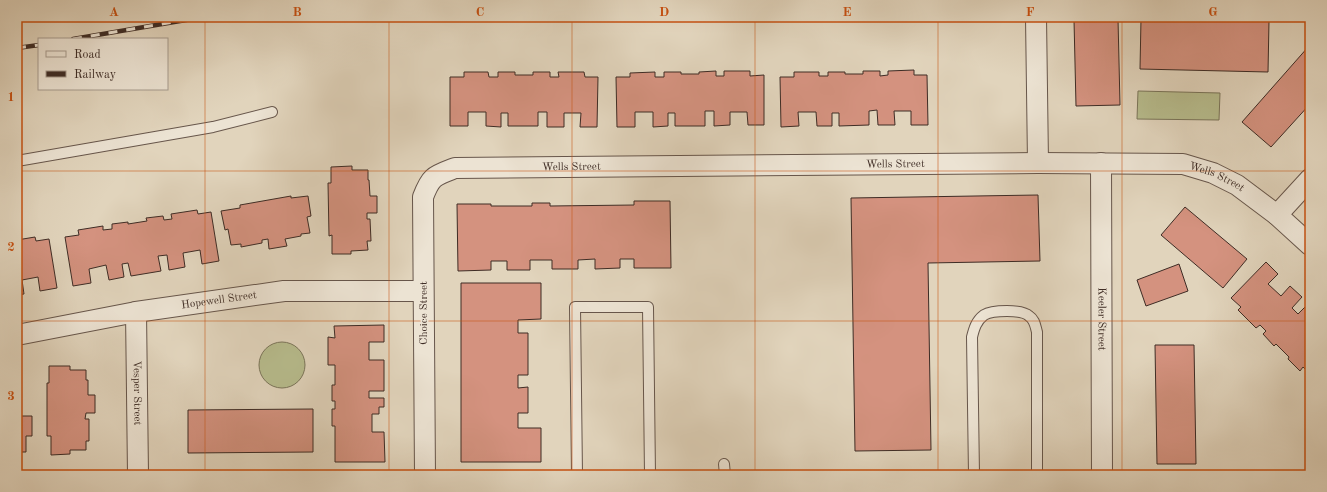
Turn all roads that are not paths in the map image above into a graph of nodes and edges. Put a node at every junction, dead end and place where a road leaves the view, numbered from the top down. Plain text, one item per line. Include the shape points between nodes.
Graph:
1 (1036, 17) edge
2 (272, 112) dead end
3 (17, 161) edge
4 (1038, 163) junction
5 (1101, 163) junction
6 (455, 168) joint
7 (1310, 179) edge
8 (1277, 215) junction
9 (1310, 245) edge
10 (423, 291) junction
11 (136, 312) junction
12 (17, 335) edge
13 (724, 464) dead end
14 (138, 475) edge
15 (425, 475) edge
16 (577, 475) edge
17 (650, 475) edge
18 (725, 475) edge
19 (974, 475) edge
20 (1037, 475) edge
21 (1102, 475) edge

1 - 4 street
2 - 3 lane via 213,127
4 - 5 street, Wells Street
4 - 6 street, Wells Street
5 - 8 street, Wells Street via 1183,164 1214,173 1236,185
5 - 21 street, Keeler Street
6 - 10 street, Choice Street via 439,174 428,182 423,197
7 - 8 street
8 - 9 street, Wells Street
10 - 11 street, Hopewell Street via 284,291
10 - 15 street, Choice Street
11 - 12 street, Hopewell Street
11 - 14 street, Vesper Street
13 - 18 lane
16 - 17 lane via 575,307 648,307
19 - 20 lane via 972,337 975,325 984,315 1012,311 1028,314 1034,321 1037,332

